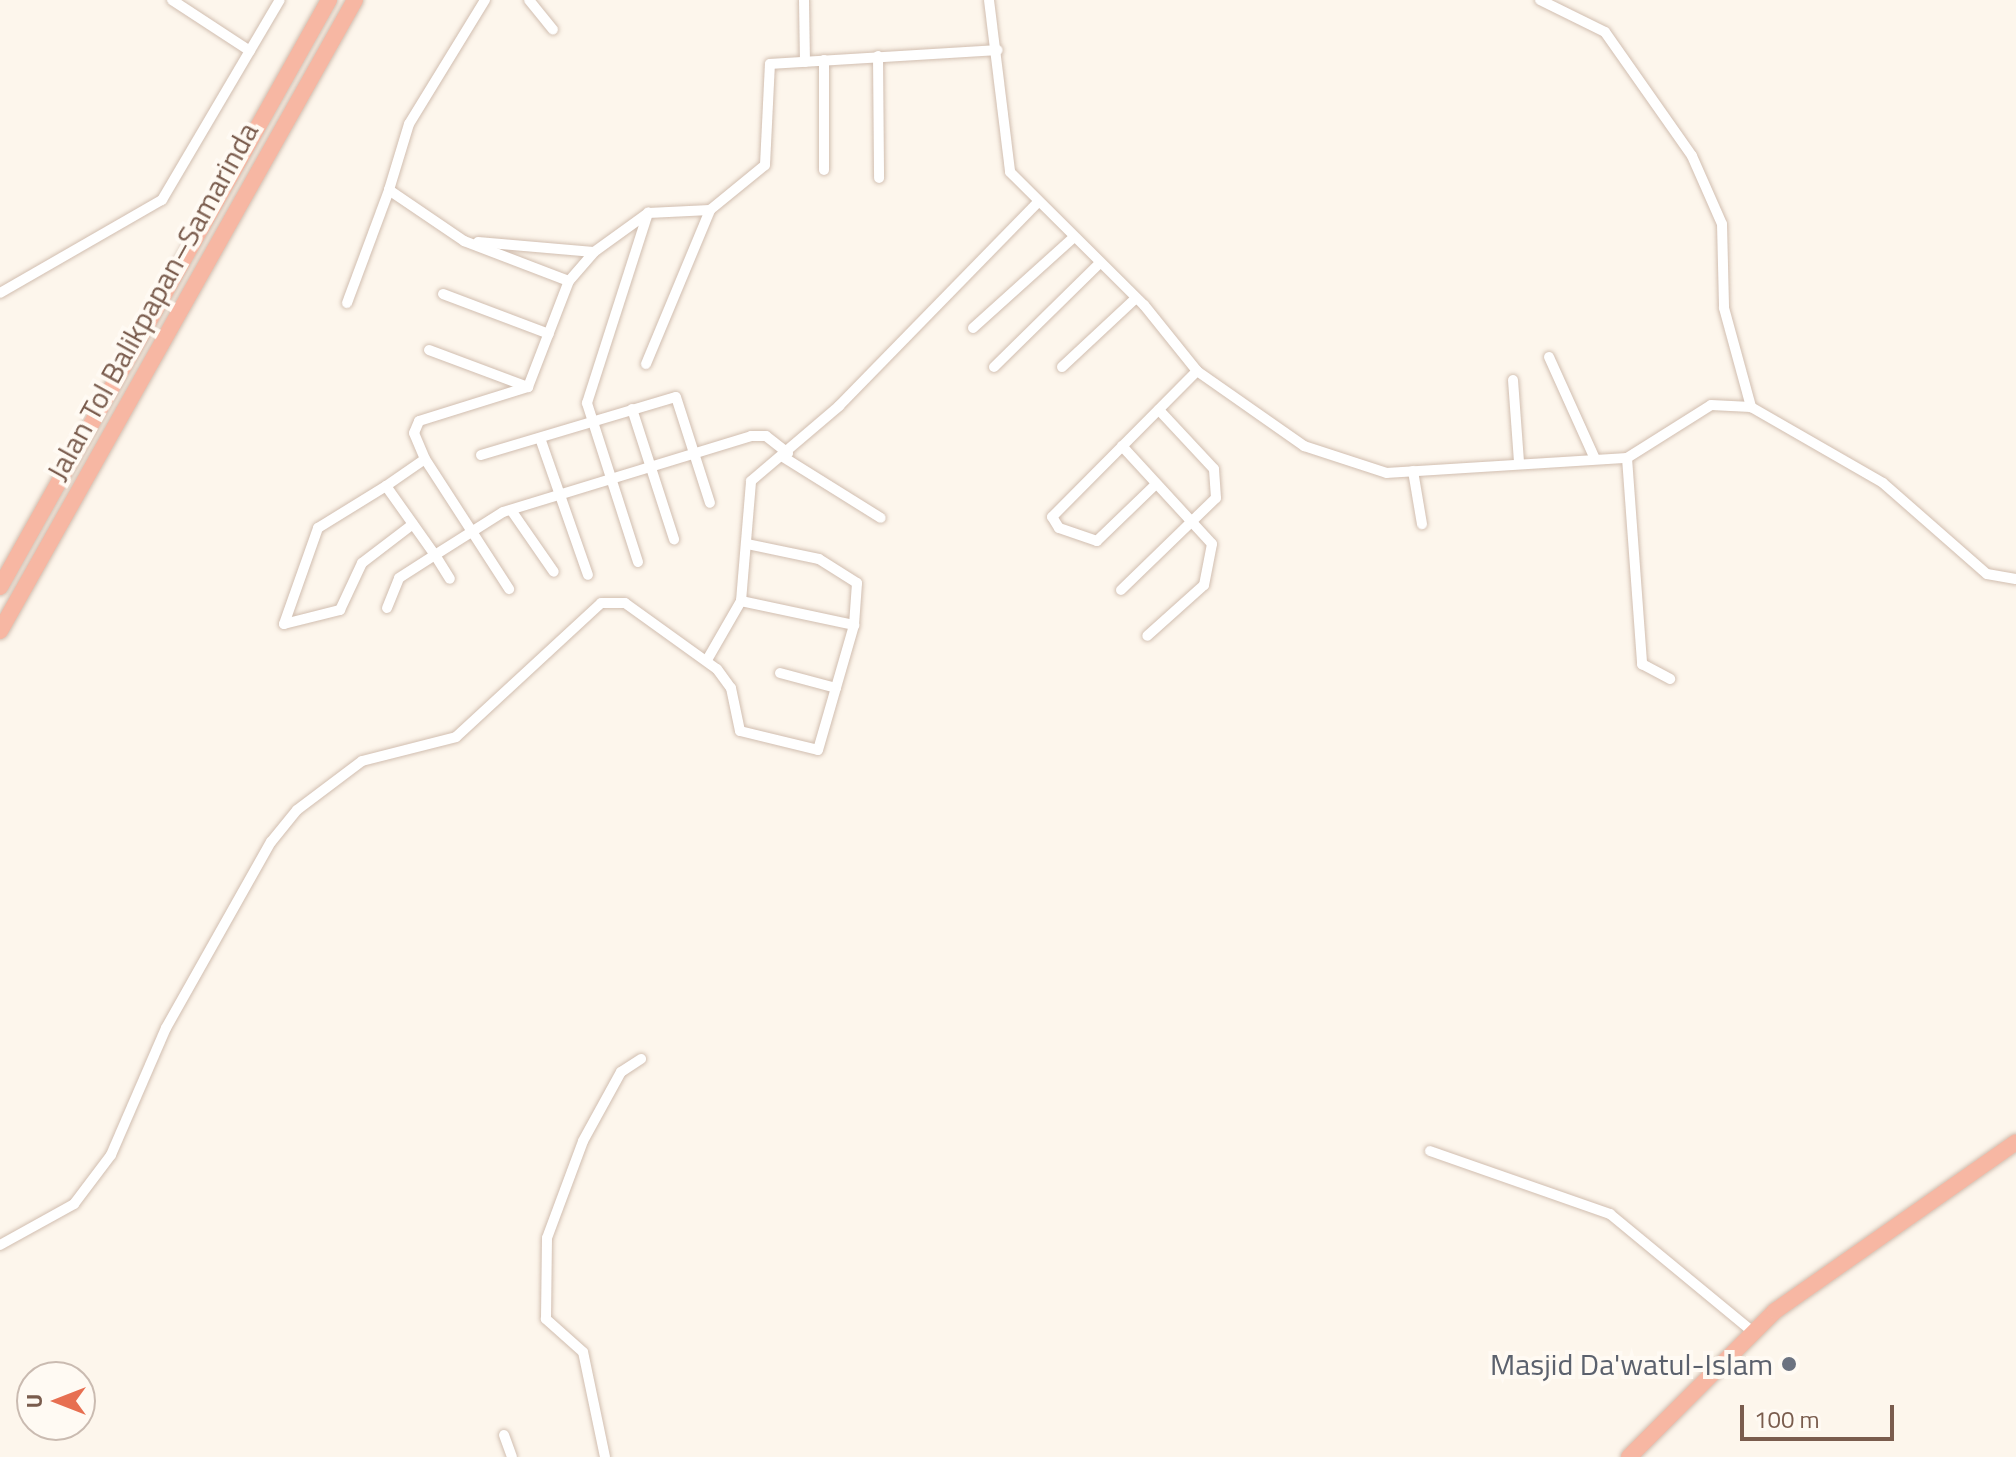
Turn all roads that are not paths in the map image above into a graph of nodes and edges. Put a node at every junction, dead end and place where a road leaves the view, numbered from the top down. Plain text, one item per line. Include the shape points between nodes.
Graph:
1 (172, 0) edge
2 (280, 0) edge
3 (329, 0) edge
4 (355, 0) edge
5 (485, 0) edge
6 (529, 0) edge
7 (804, 0) edge
8 (989, 0) edge
9 (1540, 0) edge
10 (553, 30) dead end
11 (998, 50) junction
12 (250, 51) junction
13 (878, 56) junction
14 (824, 60) junction
15 (805, 62) junction
16 (824, 170) dead end
17 (879, 178) dead end
18 (389, 190) junction
19 (1038, 202) junction
20 (710, 210) junction
21 (648, 213) junction
22 (1074, 237) junction
23 (464, 241) junction
24 (594, 252) junction
25 (1100, 263) junction
26 (569, 281) junction
27 (0, 293) edge
28 (443, 294) dead end
29 (1136, 298) junction
30 (347, 303) dead end
31 (973, 328) dead end
32 (549, 334) junction
33 (429, 350) dead end
34 (1549, 357) dead end
35 (646, 364) dead end
36 (994, 367) dead end
37 (1062, 367) dead end
38 (1197, 371) junction
39 (1513, 380) dead end
40 (528, 387) junction
41 (1751, 407) junction
42 (632, 409) junction
43 (1159, 410) junction
44 (589, 423) junction
45 (540, 438) junction
46 (1122, 446) junction
47 (697, 453) junction
48 (481, 455) dead end
49 (785, 455) junction
50 (1627, 458) junction
51 (425, 459) junction
52 (1595, 459) junction
53 (1519, 461) junction
54 (653, 466) junction
55 (1413, 471) junction
56 (609, 481) junction
57 (1156, 484) junction
58 (386, 486) junction
59 (560, 496) junction
60 (710, 503) dead end
61 (511, 510) junction
62 (881, 518) dead end
63 (1194, 520) junction
64 (413, 524) junction
65 (1422, 524) dead end
66 (474, 531) junction
67 (674, 539) dead end
68 (747, 544) junction
69 (435, 555) junction
70 (638, 562) dead end
71 (554, 572) dead end
72 (588, 575) dead end
73 (450, 579) dead end
74 (2016, 579) edge
75 (0, 587) edge
76 (509, 589) dead end
77 (1121, 590) dead end
78 (741, 601) junction
79 (387, 608) dead end
80 (854, 625) junction
81 (0, 631) edge
82 (1147, 636) dead end
83 (707, 660) junction
84 (780, 673) dead end
85 (1670, 679) dead end
86 (836, 688) junction
87 (641, 1059) dead end
88 (2016, 1142) edge
89 (1430, 1151) dead end
90 (0, 1245) edge
91 (1752, 1331) junction
92 (504, 1435) dead end
93 (512, 1457) edge
94 (605, 1457) edge
95 (1629, 1457) edge

1 - 12 street
2 - 12 street
3 - 75 highway, Jalan Tol Balikpapan–Samarinda
4 - 81 highway, Jalan Tol Balikpapan–Samarinda
5 - 18 street via 409,124
6 - 10 street
7 - 15 street
8 - 11 street
9 - 41 street via 1605,32 1692,156 1722,224 1724,308
11 - 13 street
11 - 19 street via 1005,160
12 - 27 street via 162,200
13 - 14 street
13 - 17 street
14 - 15 street
14 - 16 street
15 - 20 street via 767,67 767,161
18 - 23 street
18 - 30 street
19 - 22 street
19 - 49 street
20 - 21 street
20 - 35 street
21 - 24 street
21 - 44 street via 590,383
22 - 25 street
22 - 31 street
23 - 24 street
23 - 26 street
24 - 26 street
25 - 29 street
25 - 36 street
26 - 32 street
28 - 32 street
29 - 37 street
29 - 38 street
32 - 40 street
33 - 40 street
34 - 52 street
38 - 43 street
38 - 55 street via 1316,452 1372,471
39 - 53 street
40 - 51 street via 419,421 414,433
41 - 50 street via 1711,405
41 - 74 street via 1883,483 1987,574
42 - 44 street
42 - 47 street via 679,399
42 - 54 street
43 - 46 street
43 - 63 street via 1218,479 1216,498
44 - 45 street
44 - 56 street
45 - 48 street
45 - 59 street
46 - 57 street
46 - 57 street via 1057,507 1054,523 1097,541
47 - 49 street via 762,434
47 - 54 street
47 - 60 street
49 - 62 street
49 - 68 street via 747,491
50 - 52 street
50 - 85 street via 1642,664
51 - 58 street
51 - 66 street
52 - 53 street
53 - 55 street
54 - 56 street
54 - 67 street
55 - 65 street
56 - 59 street
56 - 70 street
57 - 63 street
58 - 64 street
58 - 64 street via 318,528 284,624 340,610 362,563
59 - 61 street
59 - 72 street
61 - 66 street
61 - 71 street
63 - 77 street
63 - 82 street via 1212,544 1209,578
64 - 69 street
66 - 69 street
66 - 76 street
68 - 78 street
68 - 80 street via 847,572 860,602
69 - 73 street
69 - 79 street via 399,578
78 - 80 street
78 - 83 street
80 - 86 street
83 - 86 street via 731,688 738,729 804,751 822,746
83 - 90 street via 625,603 601,603 456,737 362,761 297,810 271,842 166,1028 111,1155 74,1204
84 - 86 street
87 - 94 street via 621,1072 583,1141 547,1238 546,1319 583,1352
88 - 91 highway via 1856,1250
89 - 91 street via 1610,1214
91 - 95 highway
92 - 93 street

